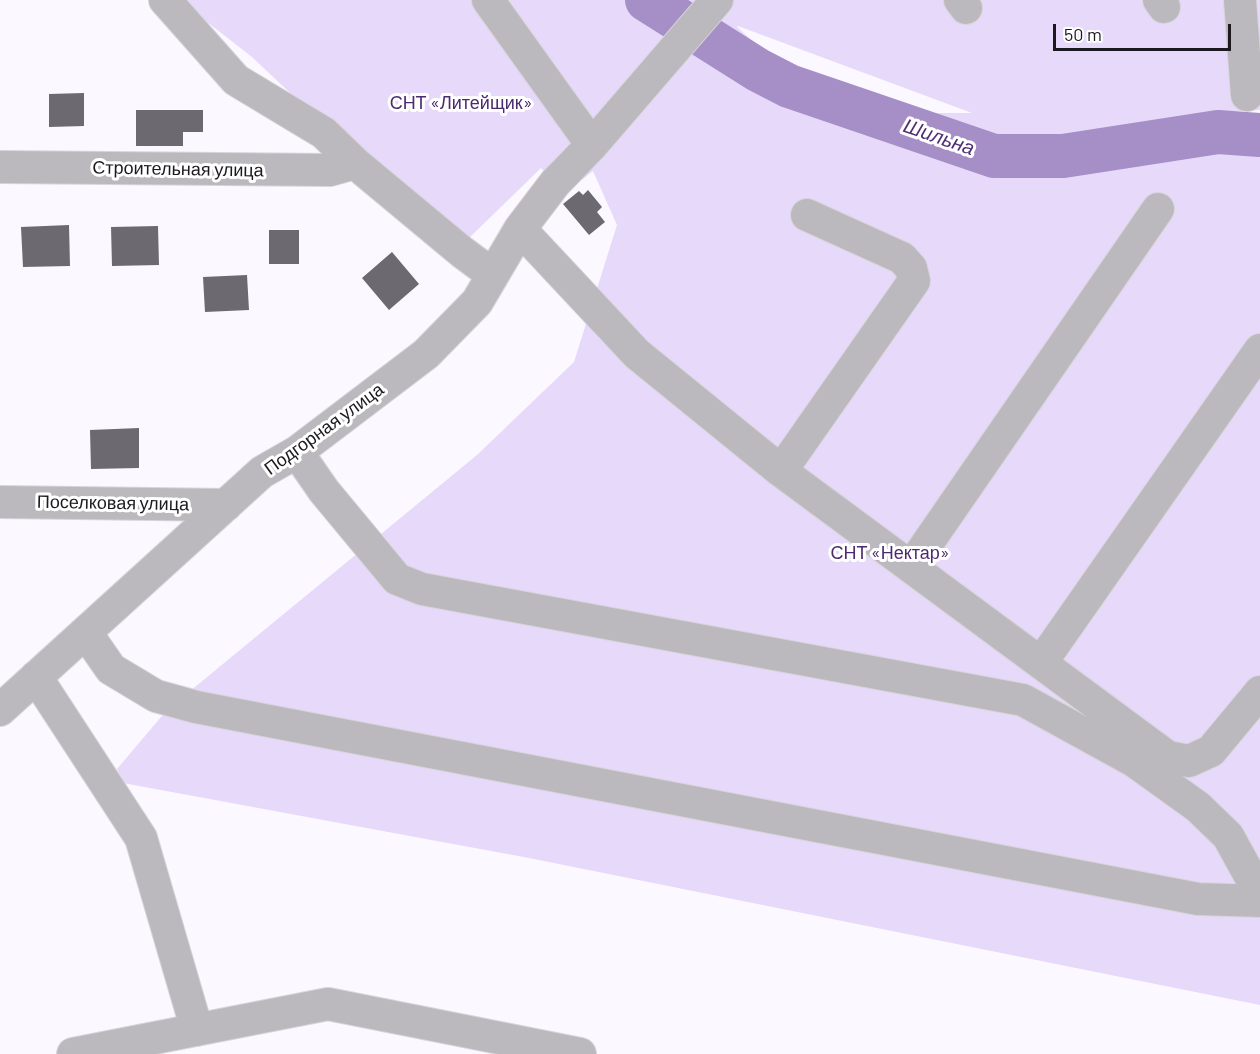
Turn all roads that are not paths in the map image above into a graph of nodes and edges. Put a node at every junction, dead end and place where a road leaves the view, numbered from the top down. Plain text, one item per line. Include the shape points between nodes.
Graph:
1 (165, 0) edge
2 (488, 0) edge
3 (717, 0) edge
4 (1240, 0) edge
5 (1251, 37) edge
6 (1247, 95) dead end
7 (592, 145) junction
8 (355, 163) junction
9 (0, 167) edge
10 (1158, 209) dead end
11 (807, 215) dead end
12 (520, 229) junction
13 (493, 274) junction
14 (1260, 350) edge
15 (297, 452) junction
16 (781, 471) junction
17 (0, 502) edge
18 (226, 505) junction
19 (911, 567) junction
20 (86, 633) junction
21 (1041, 663) junction
22 (36, 677) junction
23 (1257, 703) edge
24 (0, 710) edge
25 (1260, 894) edge
26 (1260, 901) edge
27 (197, 1030) junction
28 (73, 1054) edge
29 (580, 1054) edge

1 - 8 street via 236,80 324,133
2 - 7 street
3 - 7 street, Подгорная улица
4 - 5 street
5 - 6 street
7 - 12 street, Подгорная улица via 555,183
8 - 9 street, Строительная улица via 330,170
8 - 13 street
10 - 19 street
11 - 16 street via 902,258 911,268 914,281
12 - 13 street, Подгорная улица
12 - 16 street via 637,354
13 - 15 street, Подгорная улица via 477,302 426,354
14 - 21 street
15 - 18 street, Подгорная улица via 262,472
15 - 25 street via 397,579 422,589 1023,700 1134,761 1198,807 1228,836
16 - 19 street
17 - 18 street, Поселковая улица
18 - 20 street, Подгорная улица
19 - 21 street
20 - 22 street, Подгорная улица
20 - 26 street via 111,669 156,696 196,707 1198,899
21 - 23 street via 1168,757 1189,761 1210,751
22 - 24 street, Подгорная улица
22 - 27 street via 141,838
27 - 28 street
27 - 29 street via 328,1005

